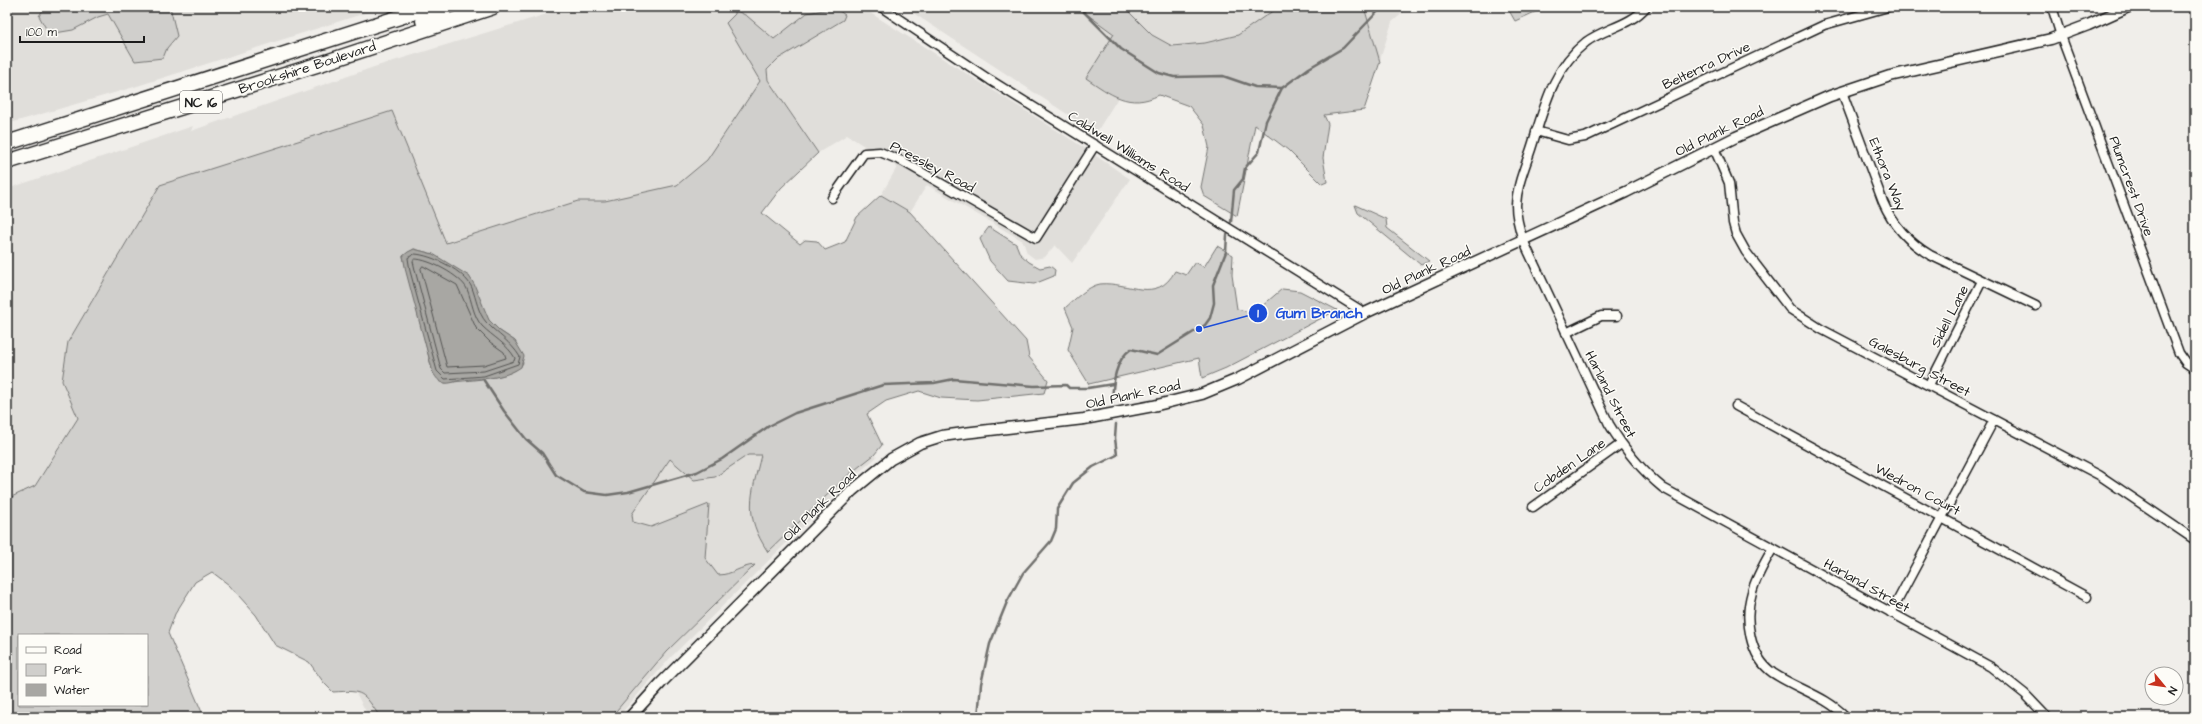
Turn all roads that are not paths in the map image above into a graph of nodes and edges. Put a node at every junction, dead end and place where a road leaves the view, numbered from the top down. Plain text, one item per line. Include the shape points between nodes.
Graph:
1 (431, 7) edge
2 (446, 7) edge
3 (462, 7) edge
4 (493, 7) edge
5 (881, 7) edge
6 (1646, 7) edge
7 (1888, 7) edge
8 (2052, 7) edge
9 (2128, 7) edge
10 (453, 20) junction
11 (2061, 36) junction
12 (323, 63) junction
13 (1842, 92) junction
14 (1536, 131) junction
15 (7, 143) edge
16 (1095, 145) junction
17 (1714, 148) junction
18 (7, 162) edge
19 (832, 198) dead end
20 (1523, 240) junction
21 (1982, 281) junction
22 (2036, 306) dead end
23 (1365, 313) junction
24 (1617, 316) dead end
25 (1566, 333) junction
26 (2195, 369) edge
27 (1929, 385) junction
28 (1736, 406) dead end
29 (1994, 420) junction
30 (1621, 444) junction
31 (1533, 507) dead end
32 (1943, 518) junction
33 (2195, 540) edge
34 (1773, 548) junction
35 (2088, 597) dead end
36 (1891, 613) junction
37 (630, 717) edge
38 (1846, 717) edge
39 (2047, 717) edge

1 - 15 highway, Brookshire Boulevard / NC 16
2 - 12 highway via 435,17 373,39
3 - 10 highway via 455,12
4 - 10 highway, Brookshire Boulevard / NC 16
5 - 16 street, Caldwell Williams Road via 990,80
6 - 14 street, Harland Street via 1638,17 1588,42 1570,58 1547,96
7 - 14 street, Belterra Drive via 1824,25 1585,137 1568,140
8 - 11 street, Plumcrest Drive
9 - 11 street, Old Plank Road
10 - 12 highway, Brookshire Boulevard / NC 16
11 - 13 street, Old Plank Road via 1890,76
11 - 26 street, Plumcrest Drive via 2179,353 2186,363
12 - 18 highway, Brookshire Boulevard / NC 16
13 - 17 street, Old Plank Road
13 - 21 street, Ethora Way via 1883,202 1896,225 1922,250
14 - 20 street, Harland Street via 1516,204 1516,219
16 - 19 street, Pressley Road via 1036,238 902,160 880,152 864,153
16 - 23 street, Caldwell Williams Road
17 - 20 street, Old Plank Road
17 - 27 street, Galesburg Street via 1729,183 1736,234 1746,252 1790,309 1821,329
20 - 23 street, Old Plank Road
20 - 25 street, Harland Street
21 - 22 street, Ethora Way
21 - 27 street, Sidell Lane
23 - 37 street, Old Plank Road via 1238,379 1202,394 1084,419 942,436 926,440 906,450 877,469 852,491
24 - 25 street via 1601,316
25 - 30 street, Harland Street via 1602,411
27 - 29 street, Galesburg Street
28 - 32 street, Wedron Court
29 - 32 street
29 - 33 street, Galesburg Street via 2099,475
30 - 31 street, Cobden Lane
30 - 34 street, Harland Street via 1646,473 1664,488
32 - 35 street, Wedron Court
32 - 36 street
34 - 36 street, Harland Street
34 - 38 street via 1755,582 1750,602 1751,636 1755,652 1774,673 1831,704
36 - 39 street, Harland Street via 1991,667 2025,694

